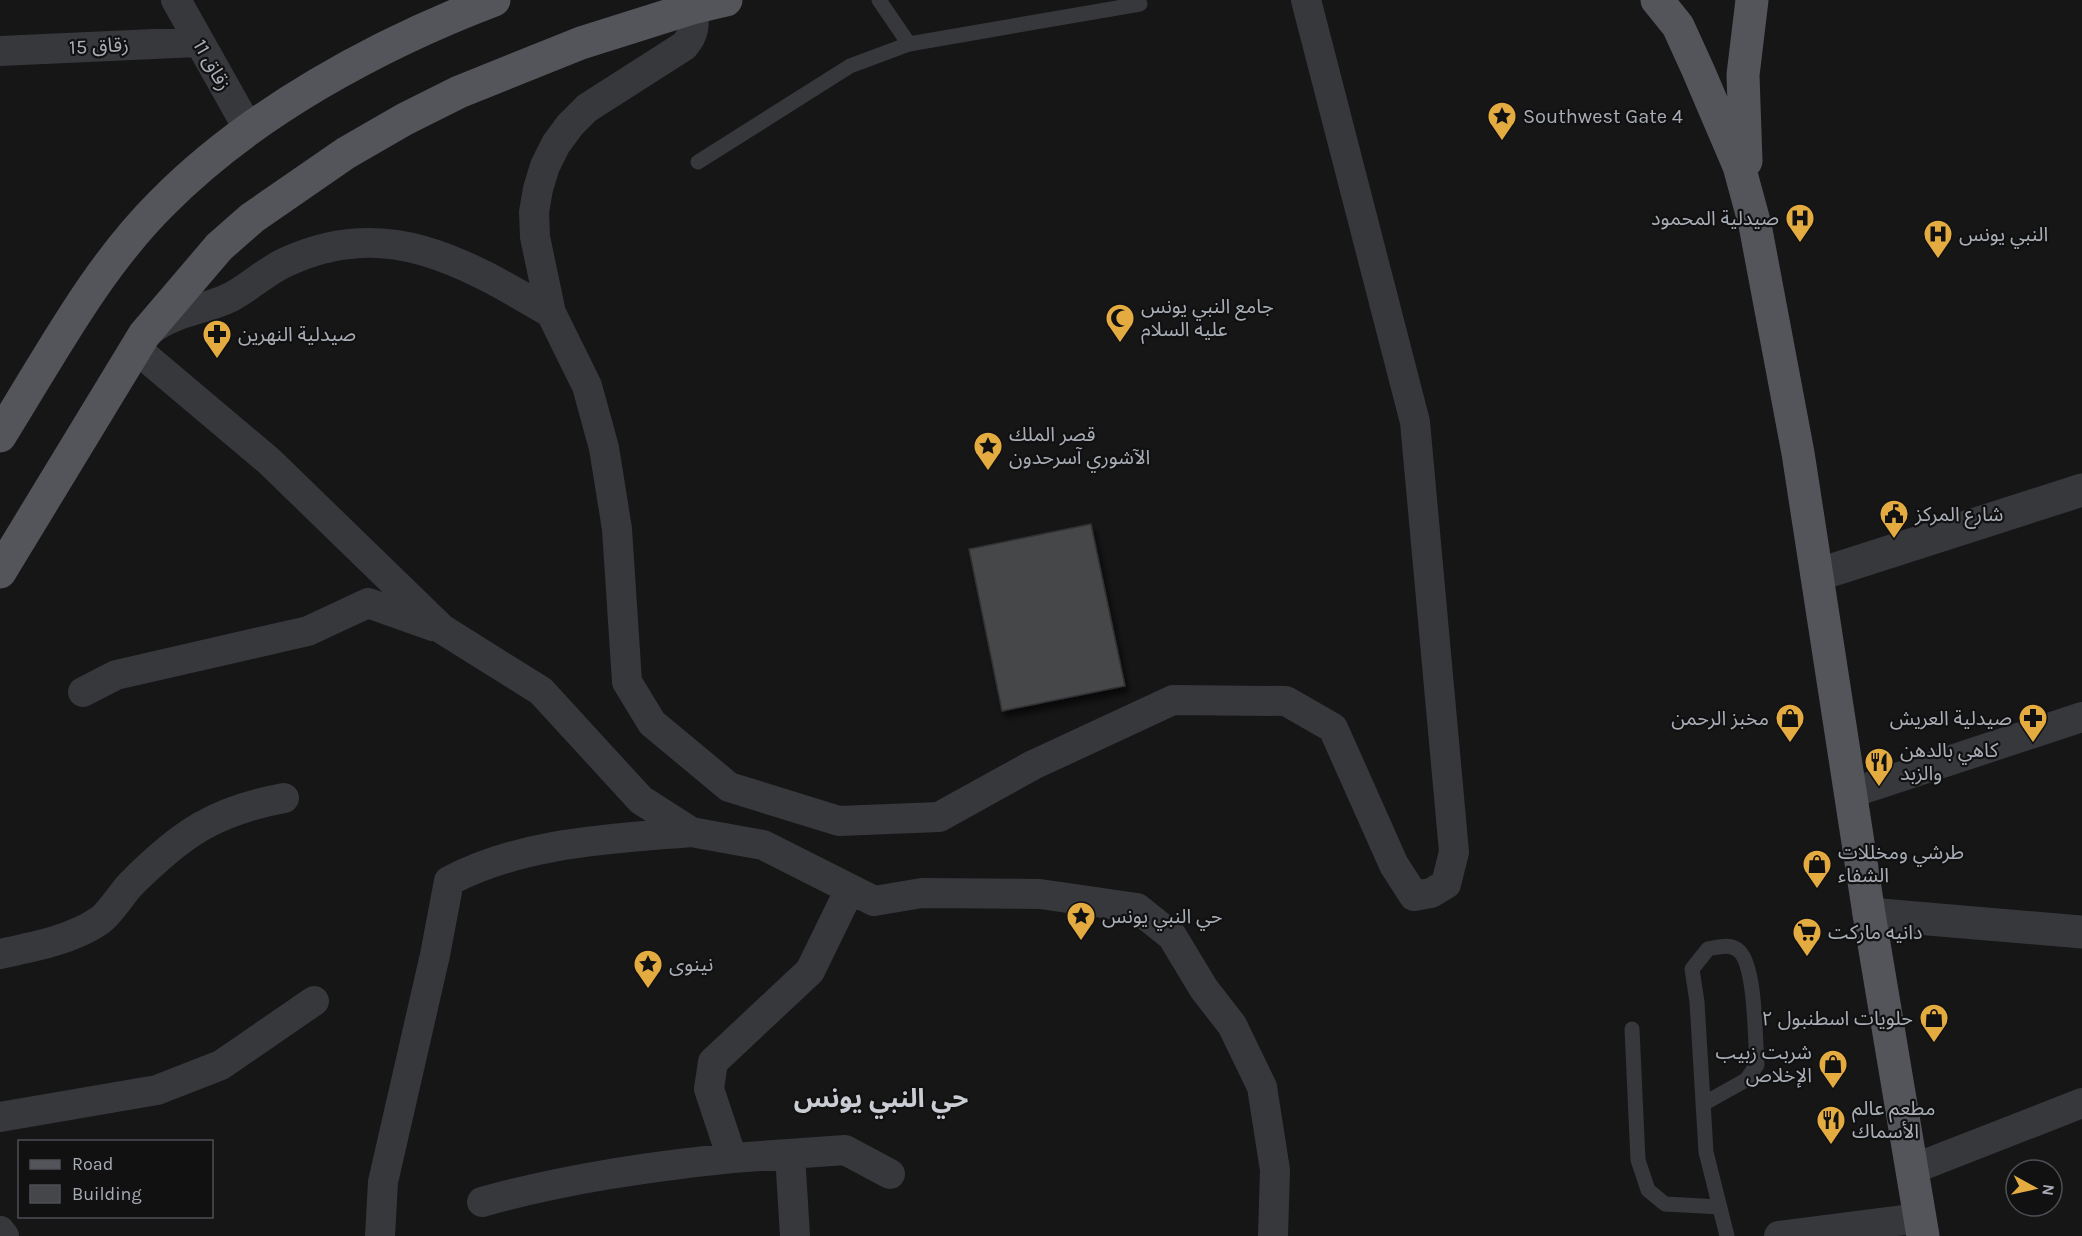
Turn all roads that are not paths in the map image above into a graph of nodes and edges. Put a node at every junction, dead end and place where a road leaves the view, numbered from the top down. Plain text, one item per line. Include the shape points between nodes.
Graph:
1 (176, 0) edge
2 (494, 0) edge
3 (726, 0) edge
4 (879, 0) edge
5 (1306, 0) edge
6 (1657, 0) edge
7 (1752, 0) edge
8 (690, 4) edge
9 (1140, 4) dead end
10 (198, 42) junction
11 (909, 44) junction
12 (0, 51) edge
13 (249, 130) junction
14 (698, 162) dead end
15 (1755, 225) junction
16 (551, 313) junction
17 (140, 341) junction
18 (0, 436) edge
19 (2082, 490) edge
20 (0, 572) edge
21 (1817, 575) junction
22 (442, 628) junction
23 (83, 692) dead end
24 (2082, 717) edge
25 (1851, 793) junction
26 (284, 798) dead end
27 (691, 832) junction
28 (850, 889) junction
29 (1869, 914) junction
30 (2082, 932) edge
31 (0, 954) edge
32 (314, 1001) dead end
33 (1632, 1029) dead end
34 (2082, 1103) edge
35 (1703, 1104) junction
36 (0, 1117) edge
37 (790, 1154) junction
38 (732, 1158) junction
39 (1913, 1169) junction
40 (890, 1174) dead end
41 (482, 1202) dead end
42 (1720, 1207) junction
43 (1922, 1227) edge
44 (0, 1231) edge
45 (4, 1236) edge
46 (380, 1236) edge
47 (795, 1236) edge
48 (1273, 1236) edge
49 (1727, 1236) edge
50 (1779, 1236) edge

1 - 10 street, زقاق 11
2 - 13 main road via 368,57
3 - 8 main road
4 - 11 lane
5 - 16 street via 1415,422 1454,852 1446,884 1431,893 1414,896 1394,865 1333,728 1286,701 1173,700 1033,765 939,817 839,821 729,787 652,723 627,682 617,529 604,448 588,386
6 - 15 main road via 1678,26 1698,70 1739,166
7 - 15 main road via 1746,34 1743,115
8 - 16 street via 694,20 691,39 678,52 587,108 561,138 545,166 538,189 535,237
8 - 17 main road via 517,67 405,118 346,153 252,218 219,247
9 - 11 lane
10 - 12 street, زقاق 15
10 - 13 street, زقاق 11
11 - 14 lane via 850,66
13 - 18 main road via 163,201 133,235 76,314
15 - 21 main road
16 - 17 street via 456,260 388,244 353,245 285,262 235,295 164,320
17 - 20 main road
17 - 22 street
19 - 21 street
21 - 25 main road
22 - 23 street via 368,603 308,631 116,675
22 - 27 street via 541,691 641,800
24 - 25 street
25 - 29 main road
26 - 31 street via 236,810 208,822 165,850 118,897 102,920 82,931
27 - 28 street via 763,845
27 - 46 street via 536,849 449,881 382,1182
28 - 38 street via 810,970 713,1062 709,1089
28 - 48 street via 874,901 922,893 1040,894 1137,908 1172,936 1204,989 1232,1025 1262,1087 1275,1170
29 - 30 street
29 - 39 main road
32 - 36 street via 221,1065 157,1090
33 - 42 lane via 1638,1160 1648,1190 1665,1204
34 - 39 street
35 - 35 lane via 1692,969 1708,949 1726,945 1740,952 1749,971 1757,1065 1746,1080
35 - 42 lane via 1706,1152
37 - 38 street
37 - 40 street via 845,1150
37 - 47 street
38 - 41 street via 635,1169
39 - 43 main road
42 - 49 lane
43 - 50 street
44 - 45 street

